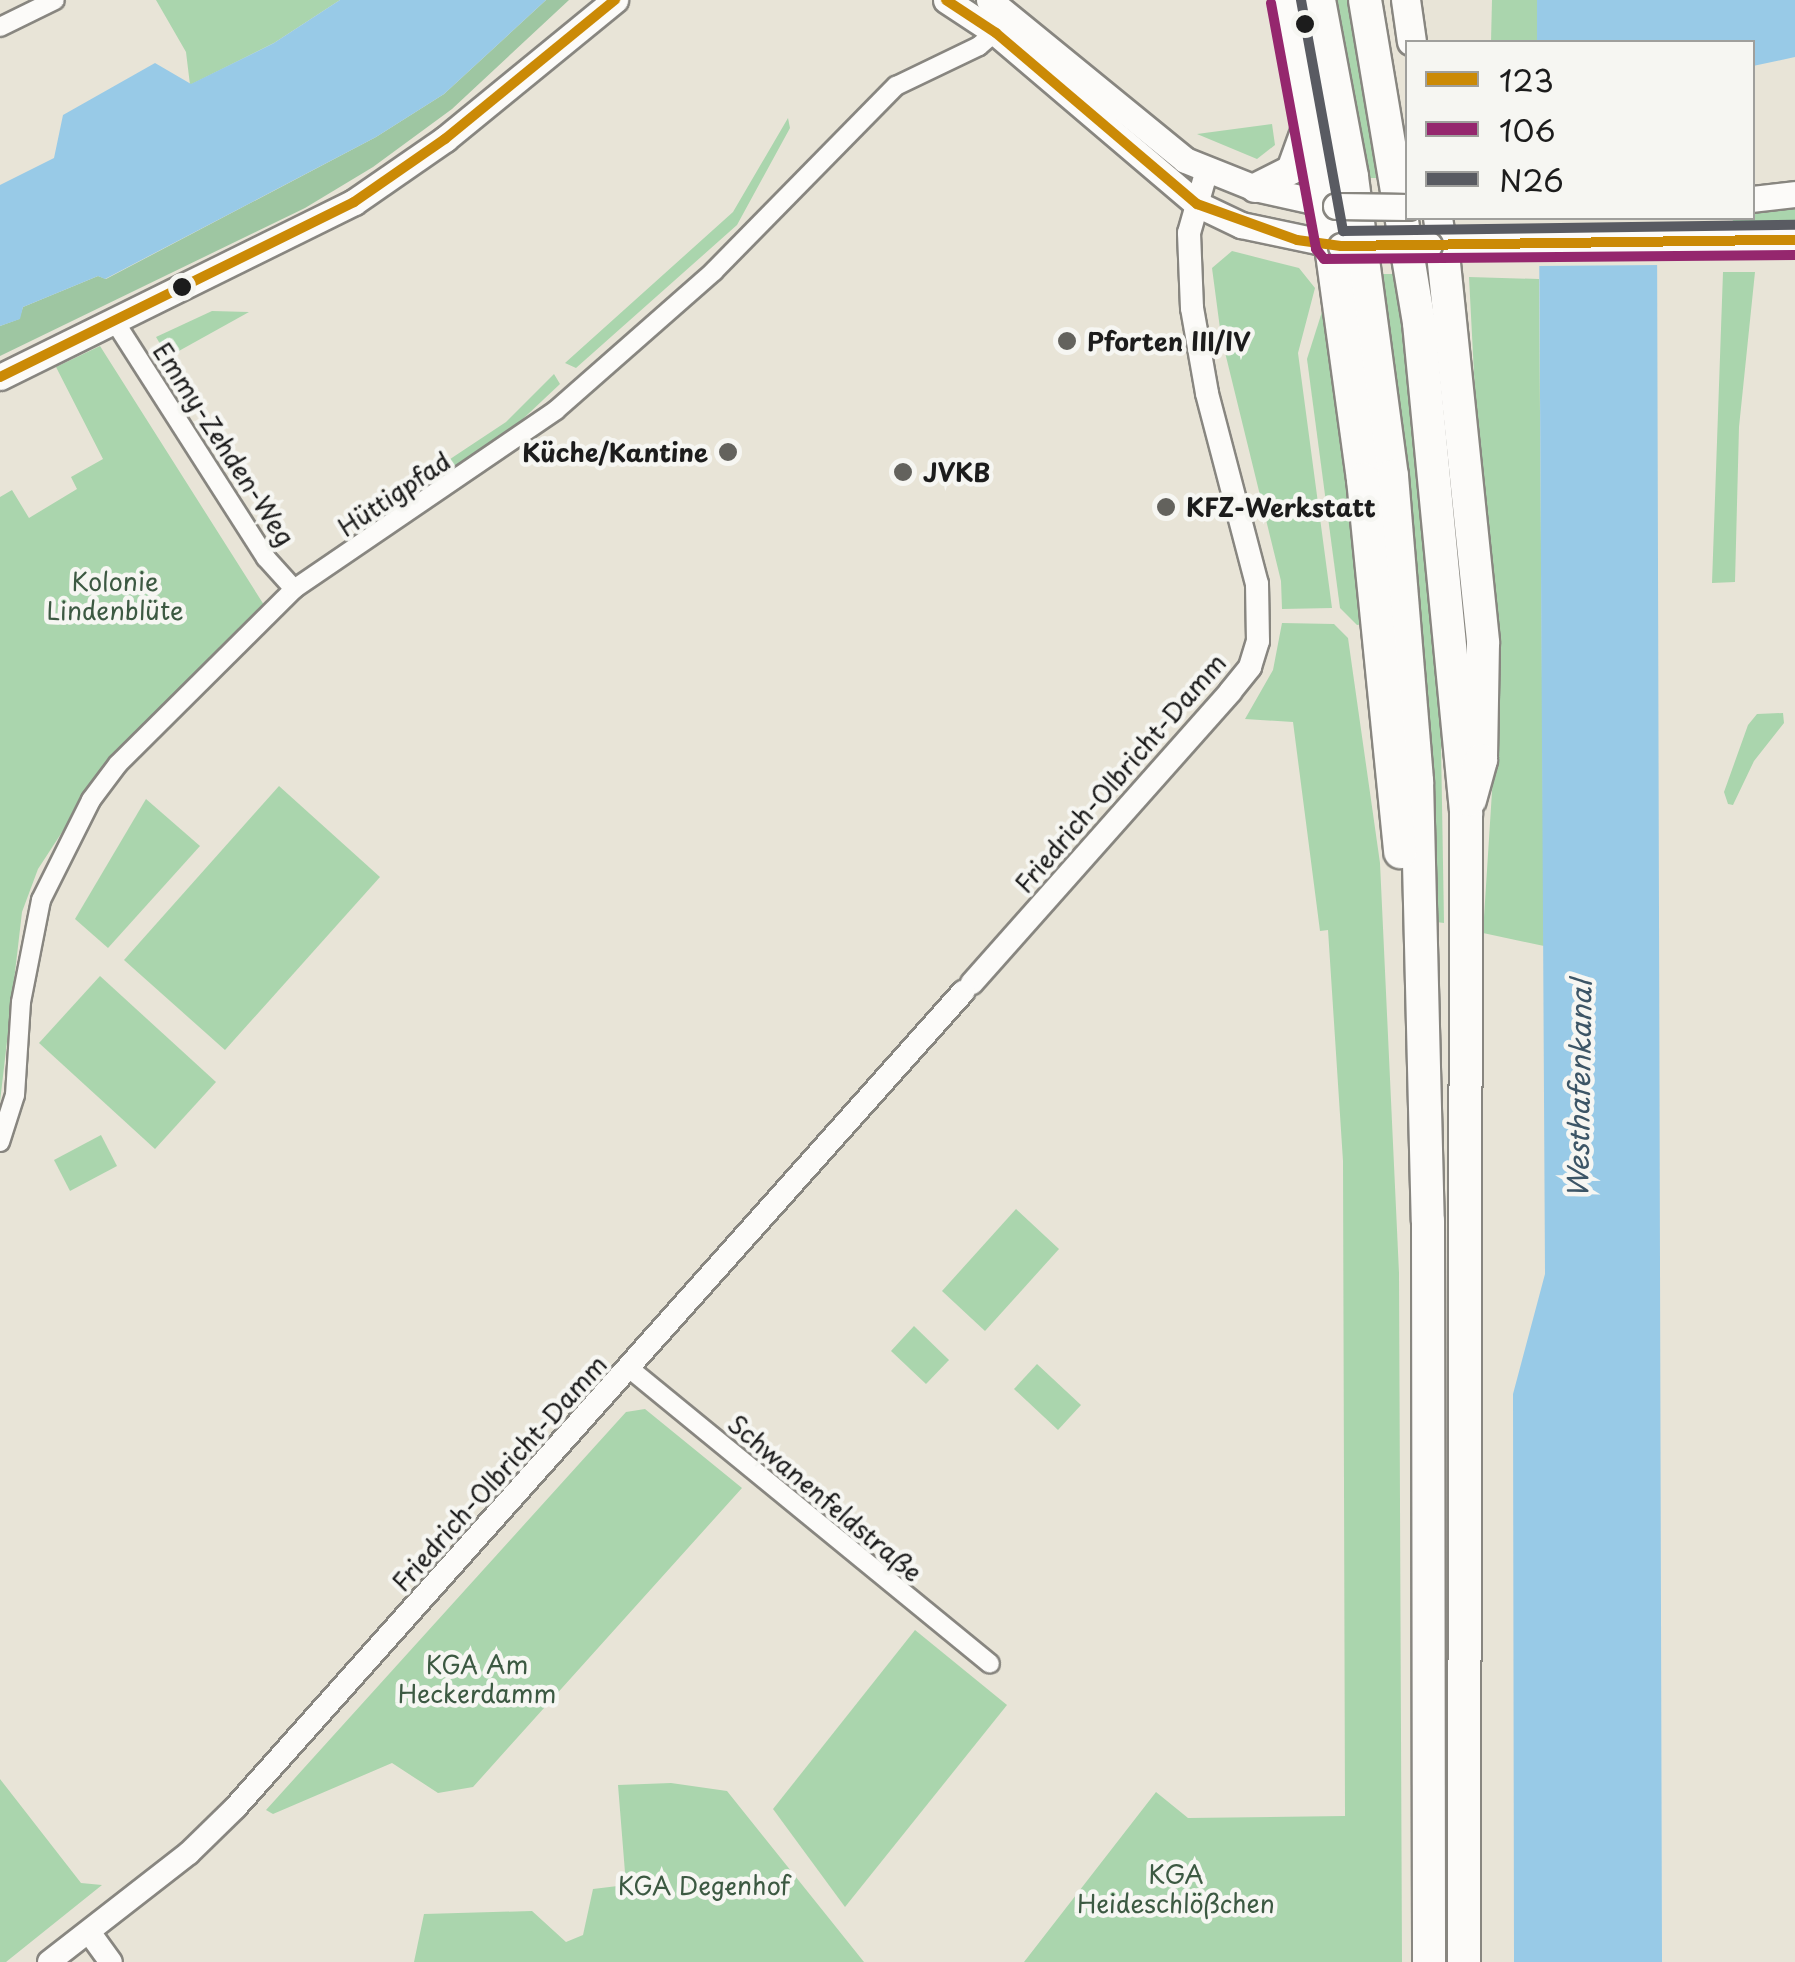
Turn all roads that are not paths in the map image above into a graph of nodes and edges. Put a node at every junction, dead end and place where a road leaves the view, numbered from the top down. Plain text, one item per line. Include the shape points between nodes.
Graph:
1 (55, 0) edge
2 (614, 0) edge
3 (946, 0) edge
4 (989, 0) edge
5 (1286, 0) edge
6 (1319, 0) edge
7 (1365, 0) edge
8 (1406, 0) edge
9 (1003, 25) junction
10 (0, 27) edge
11 (1412, 40) edge
12 (1310, 111) junction
13 (1207, 170) junction
14 (1255, 188) junction
15 (1795, 194) edge
16 (1755, 200) edge
17 (1197, 204) junction
18 (1330, 206) junction
19 (1405, 207) edge
20 (1713, 230) edge
21 (1436, 236) edge
22 (1795, 240) edge
23 (1336, 246) junction
24 (116, 322) junction
25 (0, 377) edge
26 (294, 589) junction
27 (1466, 814) junction
28 (1423, 964) junction
29 (0, 1142) edge
30 (630, 1369) junction
31 (990, 1664) dead end
32 (89, 1932) junction
33 (49, 1962) edge
34 (111, 1962) edge
35 (1428, 1962) edge
36 (1464, 1962) edge

1 - 10 street
2 - 24 main road via 384,182
3 - 9 main road
4 - 9 main road
5 - 12 main road
6 - 28 highway via 1352,177 1392,476 1417,781
7 - 27 highway via 1398,175 1431,420
8 - 11 main road
9 - 13 main road
9 - 17 main road
9 - 26 street, Hüttigpfad via 896,86 714,272 556,410
12 - 14 main road via 1296,163
12 - 18 main road
13 - 14 main road
13 - 17 street, Friedrich-Olbricht-Damm
14 - 18 main road
15 - 16 main road
17 - 23 main road via 1241,224
17 - 30 street, Friedrich-Olbricht-Damm via 1189,233 1195,328 1258,584 1258,641 1250,667
18 - 19 main road, bridge
18 - 23 main road
20 - 21 main road via 1666,242
20 - 22 main road
21 - 23 main road, bridge
21 - 27 highway via 1483,643 1481,760
23 - 28 highway via 1408,930
24 - 25 main road
24 - 26 street, Emmy-Zehden-Weg via 266,558
26 - 29 street, Hüttigpfad via 118,764 74,829 41,900 27,956 15,1096
27 - 36 highway
28 - 35 highway
30 - 31 street, Schwanenfeldstraße
30 - 32 street, Friedrich-Olbricht-Damm via 235,1808
32 - 33 street, Friedrich-Olbricht-Damm
32 - 34 street

